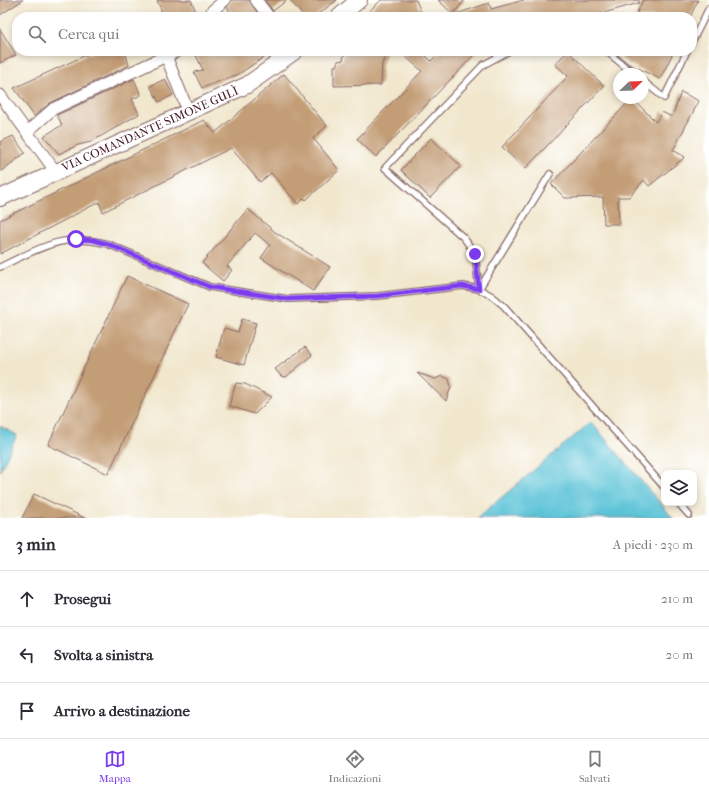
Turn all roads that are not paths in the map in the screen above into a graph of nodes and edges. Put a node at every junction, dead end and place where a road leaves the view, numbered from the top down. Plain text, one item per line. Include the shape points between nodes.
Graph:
1 (225, 0) edge
2 (256, 0) edge
3 (359, 0) edge
4 (709, 8) edge
5 (212, 12) edge
6 (265, 12) edge
7 (345, 12) edge
8 (697, 32) edge
9 (166, 56) joint
10 (288, 56) edge
11 (500, 56) edge
12 (612, 56) edge
13 (685, 56) edge
14 (627, 68) edge
15 (649, 86) edge
16 (0, 95) edge
17 (188, 111) junction
18 (27, 132) junction
19 (56, 172) junction
20 (550, 174) dead end
21 (0, 198) edge
22 (0, 267) edge
23 (479, 289) junction
24 (661, 484) edge
25 (681, 506) edge
26 (689, 516) dead end

1 - 5 street
2 - 6 street
3 - 7 main road
4 - 8 lane
9 - 17 street
9 - 18 street via 53,109
10 - 17 main road, VIA COMANDANTE SIMONE GULÌ via 247,85
11 - 23 lane via 483,65 385,168 464,238 475,254
12 - 14 lane
13 - 15 lane via 664,98
16 - 18 street
17 - 19 main road, VIA COMANDANTE SIMONE GULÌ
18 - 19 street
19 - 21 main road, VIA COMANDANTE SIMONE GULÌ
20 - 23 lane
22 - 23 lane via 48,245 76,239 108,244 210,287 288,299 378,296 462,286
23 - 24 lane via 504,306
25 - 26 lane

